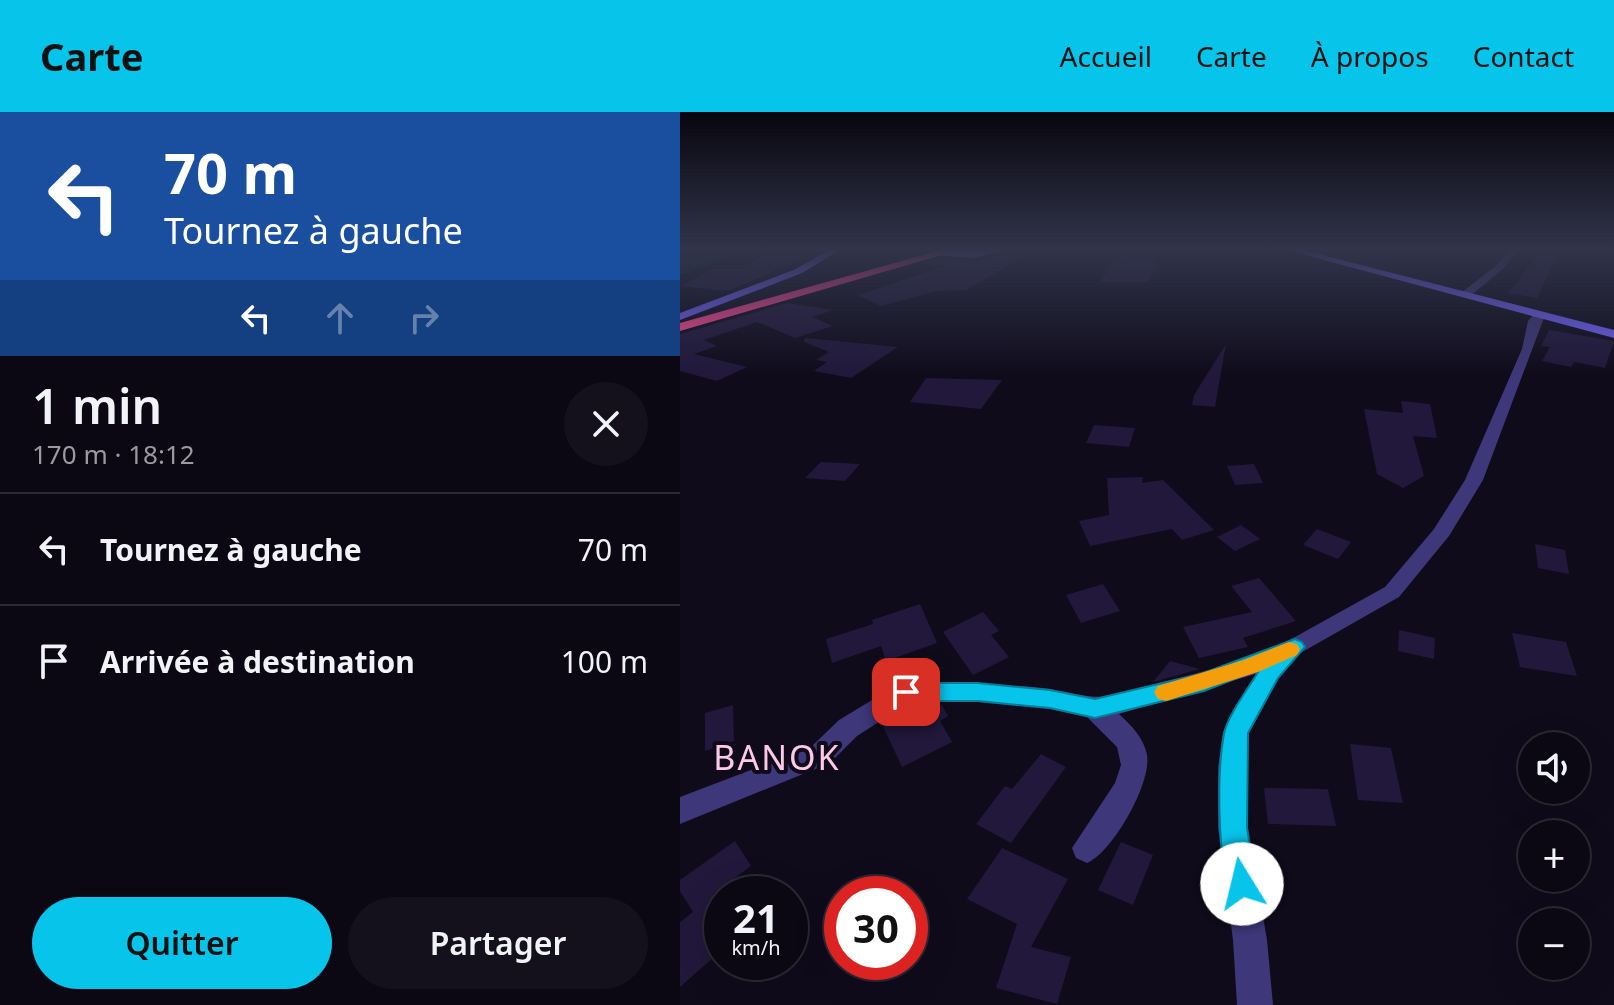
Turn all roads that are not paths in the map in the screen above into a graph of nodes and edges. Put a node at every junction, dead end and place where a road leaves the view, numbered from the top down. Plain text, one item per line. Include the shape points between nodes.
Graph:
1 (746, 292) edge
2 (806, 292) edge
3 (1452, 292) edge
4 (1469, 292) edge
5 (1465, 295) junction
6 (1539, 315) junction
7 (680, 317) edge
8 (680, 327) edge
9 (1614, 334) edge
10 (1295, 647) junction
11 (1095, 708) junction
12 (680, 811) edge
13 (1087, 848) dead end
14 (1255, 1005) edge

1 - 7 street
2 - 8 highway
3 - 5 street
4 - 5 street
5 - 6 street
6 - 9 street
6 - 10 street via 1474,480 1442,532 1392,592
10 - 11 street via 1204,682
10 - 14 street via 1270,672 1236,732 1233,828
11 - 12 street via 992,693 906,692 848,728 820,755
11 - 13 street via 1133,752 1132,781

